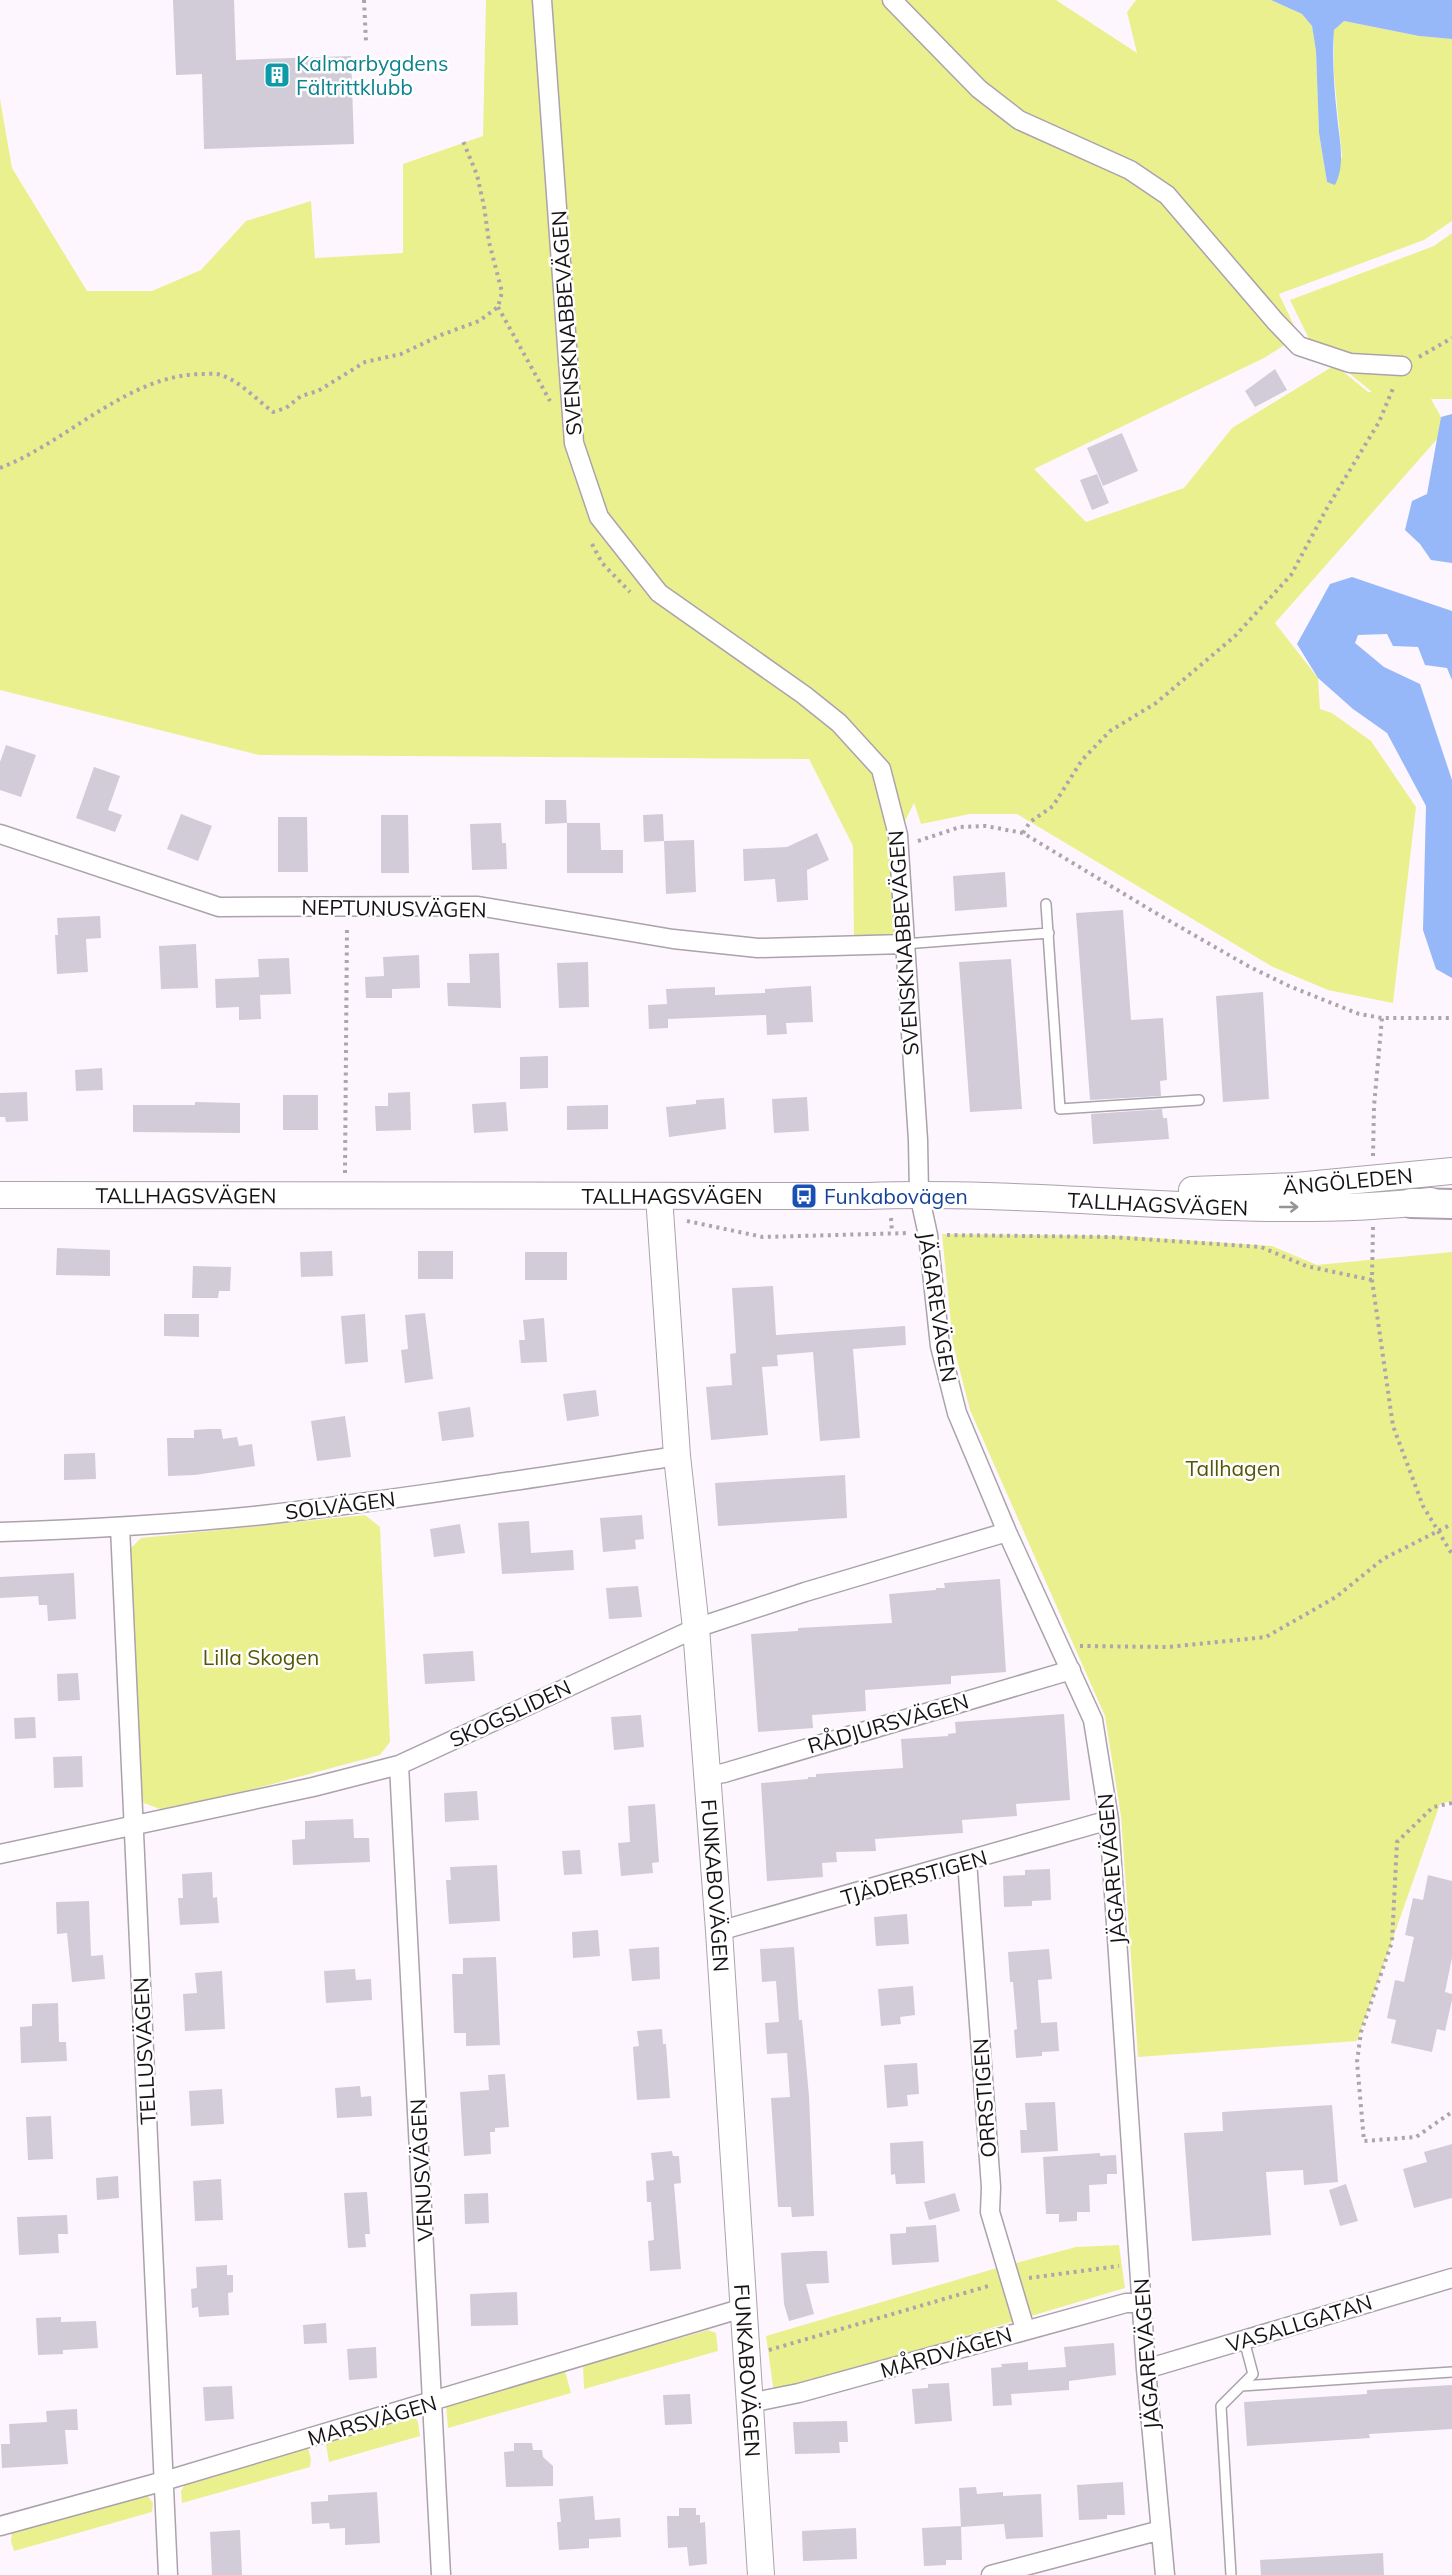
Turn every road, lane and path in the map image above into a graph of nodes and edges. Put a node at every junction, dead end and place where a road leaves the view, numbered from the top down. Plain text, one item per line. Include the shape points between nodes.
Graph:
1 (364, 0) edge
2 (542, 0) edge
3 (892, 0) edge
4 (366, 42) dead end
5 (463, 141) dead end
6 (498, 308) junction
7 (1452, 338) edge
8 (1402, 366) junction
9 (551, 403) dead end
10 (0, 468) edge
11 (1023, 833) junction
12 (0, 834) edge
13 (898, 847) junction
14 (1046, 904) dead end
15 (347, 907) junction
16 (1049, 933) junction
17 (904, 944) junction
18 (1382, 1018) junction
19 (1452, 1018) edge
20 (1200, 1100) dead end
21 (1373, 1163) dead end
22 (1452, 1171) edge
23 (919, 1194) junction
24 (0, 1195) edge
25 (344, 1196) junction
26 (1063, 1198) junction
27 (1452, 1199) edge
28 (1411, 1203) junction
29 (1452, 1204) edge
30 (660, 1206) junction
31 (1373, 1221) dead end
32 (928, 1235) junction
33 (1372, 1280) junction
34 (677, 1456) junction
35 (1452, 1524) edge
36 (120, 1527) junction
37 (1438, 1530) junction
38 (0, 1532) edge
39 (1008, 1532) junction
40 (1452, 1554) edge
41 (696, 1628) junction
42 (1058, 1645) junction
43 (1071, 1670) junction
44 (399, 1765) junction
45 (706, 1776) junction
46 (1452, 1803) edge
47 (1109, 1820) junction
48 (134, 1826) junction
49 (0, 1854) edge
50 (967, 1861) junction
51 (720, 1931) junction
52 (1452, 2112) edge
53 (1140, 2264) junction
54 (1452, 2278) edge
55 (1010, 2280) junction
56 (1142, 2303) junction
57 (743, 2308) junction
58 (1025, 2330) junction
59 (1244, 2340) junction
60 (747, 2356) junction
61 (1146, 2369) junction
62 (1452, 2372) edge
63 (1241, 2385) junction
64 (434, 2402) junction
65 (750, 2403) junction
66 (164, 2481) junction
67 (0, 2526) edge
68 (1161, 2530) junction
69 (168, 2575) edge
70 (441, 2575) edge
71 (761, 2575) edge
72 (991, 2575) edge
73 (1165, 2575) edge
74 (1231, 2575) edge

1 - 4 path
2 - 13 street, SVENSKNABBEVÄGEN via 574,442 599,517 659,592 822,709 881,769
3 - 8 street via 979,89 1019,120 1130,170 1167,195 1299,346 1350,363
5 - 6 path via 484,206 502,292
6 - 9 path
6 - 10 path via 479,321 401,354 365,362 318,391 273,412 236,382 219,374 167,378 135,389
7 - 8 path
8 - 11 path via 1379,423 1291,575 1235,636 1156,703 1110,731 1082,760 1053,806 1030,822
11 - 13 path via 986,826 960,827
11 - 18 path via 1248,966 1359,1014
12 - 15 street, NEPTUNUSVÄGEN via 219,907
13 - 17 street, SVENSKNABBEVÄGEN
14 - 16 lane
15 - 17 street, NEPTUNUSVÄGEN via 478,906 673,939 758,948
15 - 25 path
16 - 17 lane
16 - 20 lane via 1060,1109
17 - 23 street, SVENSKNABBEVÄGEN
18 - 19 path
18 - 21 path
22 - 26 main road, ÄNGÖLEDEN via 1296,1186
23 - 26 main road, TALLHAGSVÄGEN
23 - 30 main road, TALLHAGSVÄGEN
23 - 32 street, JÄGAREVÄGEN
24 - 25 main road, TALLHAGSVÄGEN
25 - 30 main road, TALLHAGSVÄGEN
26 -> 28 main road, TALLHAGSVÄGEN via 1184,1206
27 - 28 main road, TALLHAGSVÄGEN
28 - 29 main road
30 - 32 path via 763,1237 892,1232
30 - 34 main road, FUNKABOVÄGEN
31 - 33 path
32 - 33 path via 1111,1237 1260,1247 1306,1266
32 - 39 street, JÄGAREVÄGEN via 940,1346 957,1413
33 - 37 path via 1393,1426 1423,1506
34 - 36 street, SOLVÄGEN via 384,1500
34 - 41 main road, FUNKABOVÄGEN
35 - 37 path
36 - 38 street, SOLVÄGEN
36 - 48 street, TELLUSVÄGEN
37 - 40 path
37 - 42 path via 1383,1559 1336,1597 1266,1637 1168,1647
39 - 41 street, SKOGSLIDEN
39 - 42 street, JÄGAREVÄGEN
41 - 44 street, SKOGSLIDEN
41 - 45 main road, FUNKABOVÄGEN
42 - 43 street, JÄGAREVÄGEN
43 - 45 street, RÅDJURSVÄGEN
43 - 47 street, JÄGAREVÄGEN via 1093,1720
44 - 48 street, SKOGSLIDEN
44 - 64 street, VENUSVÄGEN
45 - 51 main road, FUNKABOVÄGEN
46 - 52 path via 1433,1807 1396,1842 1392,1942 1361,2032 1357,2062 1364,2141 1416,2137
47 - 50 street, TJÄDERSTIGEN
47 - 53 street, JÄGAREVÄGEN
48 - 49 street, SKOGSLIDEN
48 - 66 street, TELLUSVÄGEN
50 - 51 street, TJÄDERSTIGEN
50 - 55 street, ORRSTIGEN via 990,2212
51 - 57 main road, FUNKABOVÄGEN
53 - 55 path
53 - 56 street, JÄGAREVÄGEN
54 - 59 street, VASALLGATAN
55 - 58 street, ORRSTIGEN
55 - 60 path
56 - 58 street, MÅRDVÄGEN via 1126,2303
56 - 61 street, JÄGAREVÄGEN
57 - 60 main road, FUNKABOVÄGEN
57 - 64 street, MARSVÄGEN
58 - 65 street, MÅRDVÄGEN
59 - 61 street, VASALLGATAN
59 - 63 lane via 1253,2374
60 - 65 main road, FUNKABOVÄGEN
61 - 68 street, JÄGAREVÄGEN
62 - 63 lane
63 - 74 lane via 1221,2406
64 - 66 street, MARSVÄGEN
64 - 70 street, VENUSVÄGEN
65 - 71 main road, FUNKABOVÄGEN
66 - 67 street, MARSVÄGEN
66 - 69 street, TELLUSVÄGEN
68 - 72 street
68 - 73 street, JÄGAREVÄGEN

